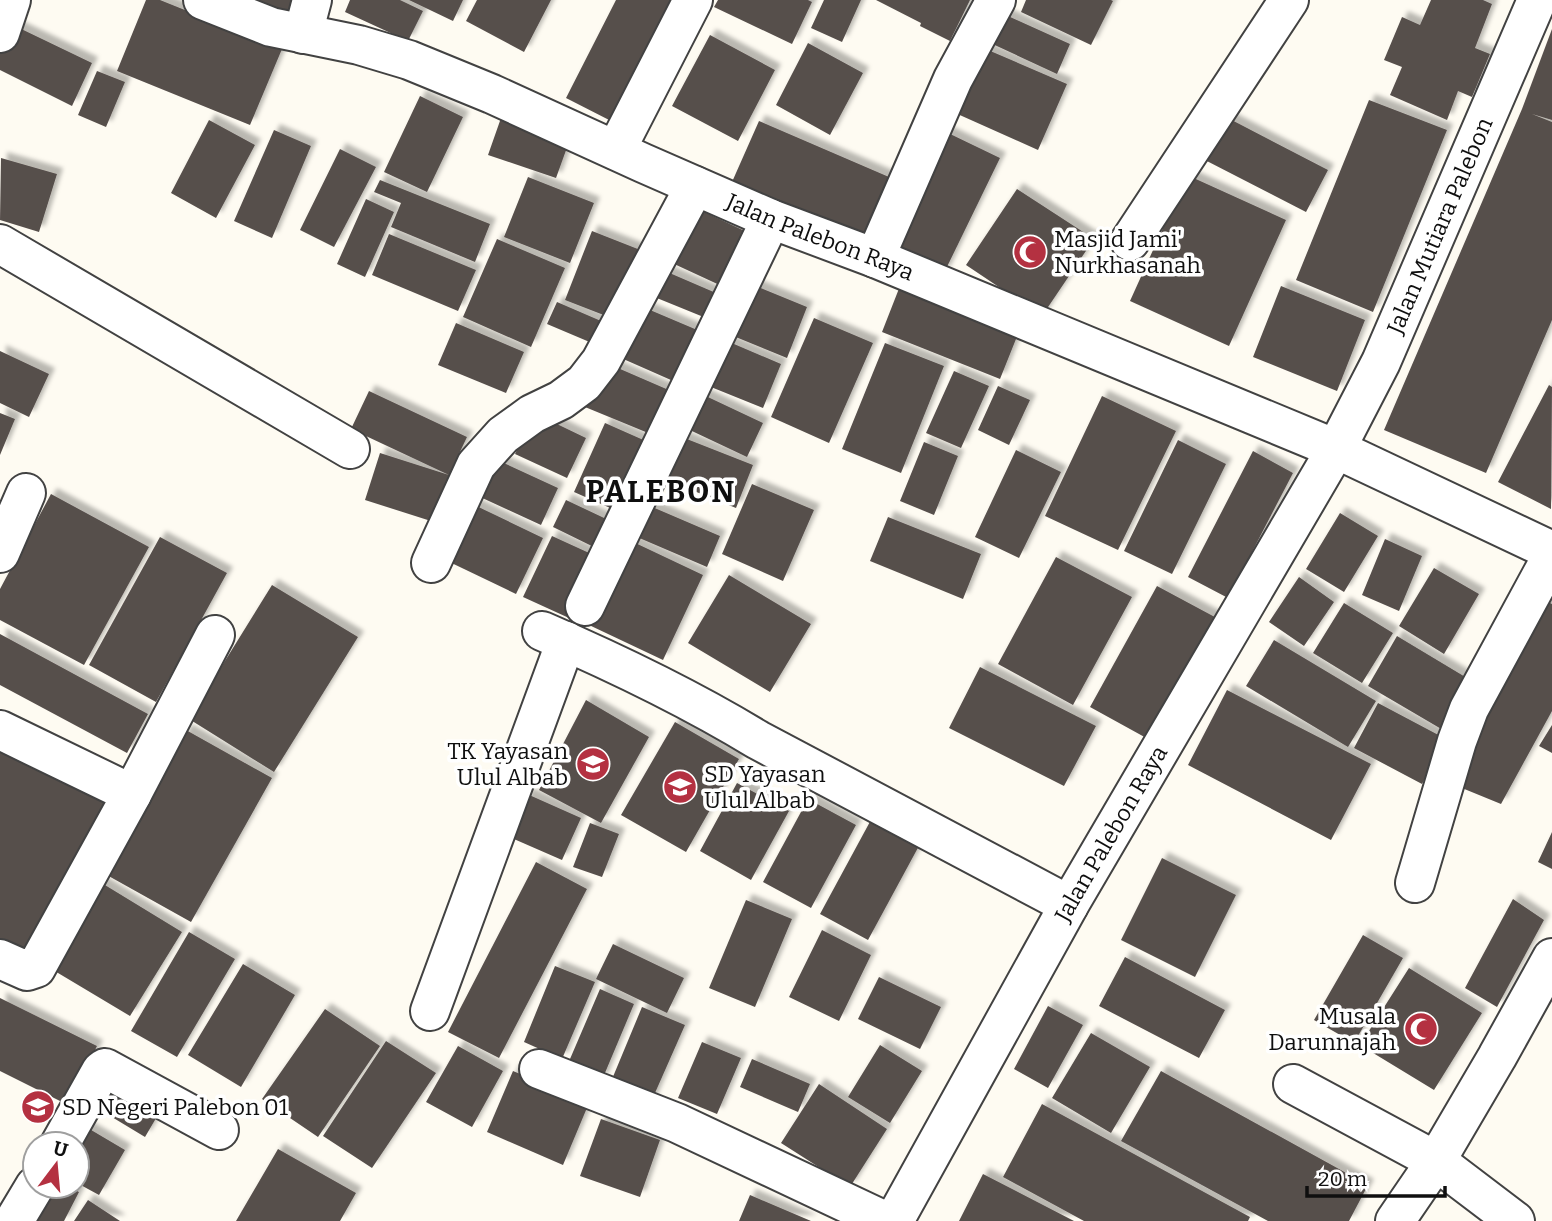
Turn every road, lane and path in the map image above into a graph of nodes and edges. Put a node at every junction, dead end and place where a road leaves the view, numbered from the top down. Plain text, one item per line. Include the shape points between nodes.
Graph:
1 (11, 0) edge
2 (203, 0) edge
3 (693, 0) edge
4 (996, 0) edge
5 (1289, 0) edge
6 (1537, 0) edge
7 (308, 17) edge
8 (0, 33) edge
9 (616, 150) junction
10 (695, 186) junction
11 (771, 219) junction
12 (1130, 241) dead end
13 (0, 244) edge
14 (875, 258) junction
15 (350, 449) dead end
16 (1336, 449) junction
17 (26, 493) dead end
18 (0, 553) edge
19 (1552, 553) edge
20 (431, 563) dead end
21 (585, 606) dead end
22 (215, 635) dead end
23 (0, 730) edge
24 (132, 794) junction
25 (1415, 883) dead end
26 (1069, 905) junction
27 (1552, 958) edge
28 (0, 959) edge
29 (430, 1011) dead end
30 (540, 1069) dead end
31 (1293, 1084) dead end
32 (68, 1130) edge
33 (219, 1130) dead end
34 (1436, 1161) junction
35 (27, 1200) edge
36 (14, 1221) edge
37 (885, 1221) edge
38 (894, 1221) edge
39 (1395, 1221) edge
40 (1515, 1221) edge

1 - 8 street
2 - 7 street, Jalan Palebon Raya via 279,29
3 - 9 street
4 - 14 street via 953,79
5 - 12 street
6 - 16 street, Jalan Mutiara Palebon via 1381,362
7 - 9 street, Jalan Palebon Raya via 359,45 409,60
9 - 10 street, Jalan Palebon Raya
10 - 11 street, Jalan Palebon Raya
10 - 20 street via 601,361 584,383 503,435 476,465
11 - 14 street, Jalan Palebon Raya
11 - 21 street
13 - 15 street
14 - 16 street, Jalan Palebon Raya
16 - 19 street, Jalan Palebon Raya
16 - 26 street, Jalan Palebon Raya
17 - 18 street
19 - 25 street via 1469,709
22 - 24 street
23 - 24 street
24 - 28 street via 36,968 27,971
26 - 29 street via 708,710 554,636
26 - 38 street, Jalan Palebon Raya
27 - 34 street
30 - 37 street via 677,1123
31 - 34 street
32 - 33 street via 105,1069
34 - 39 street
34 - 40 street
35 - 36 street

